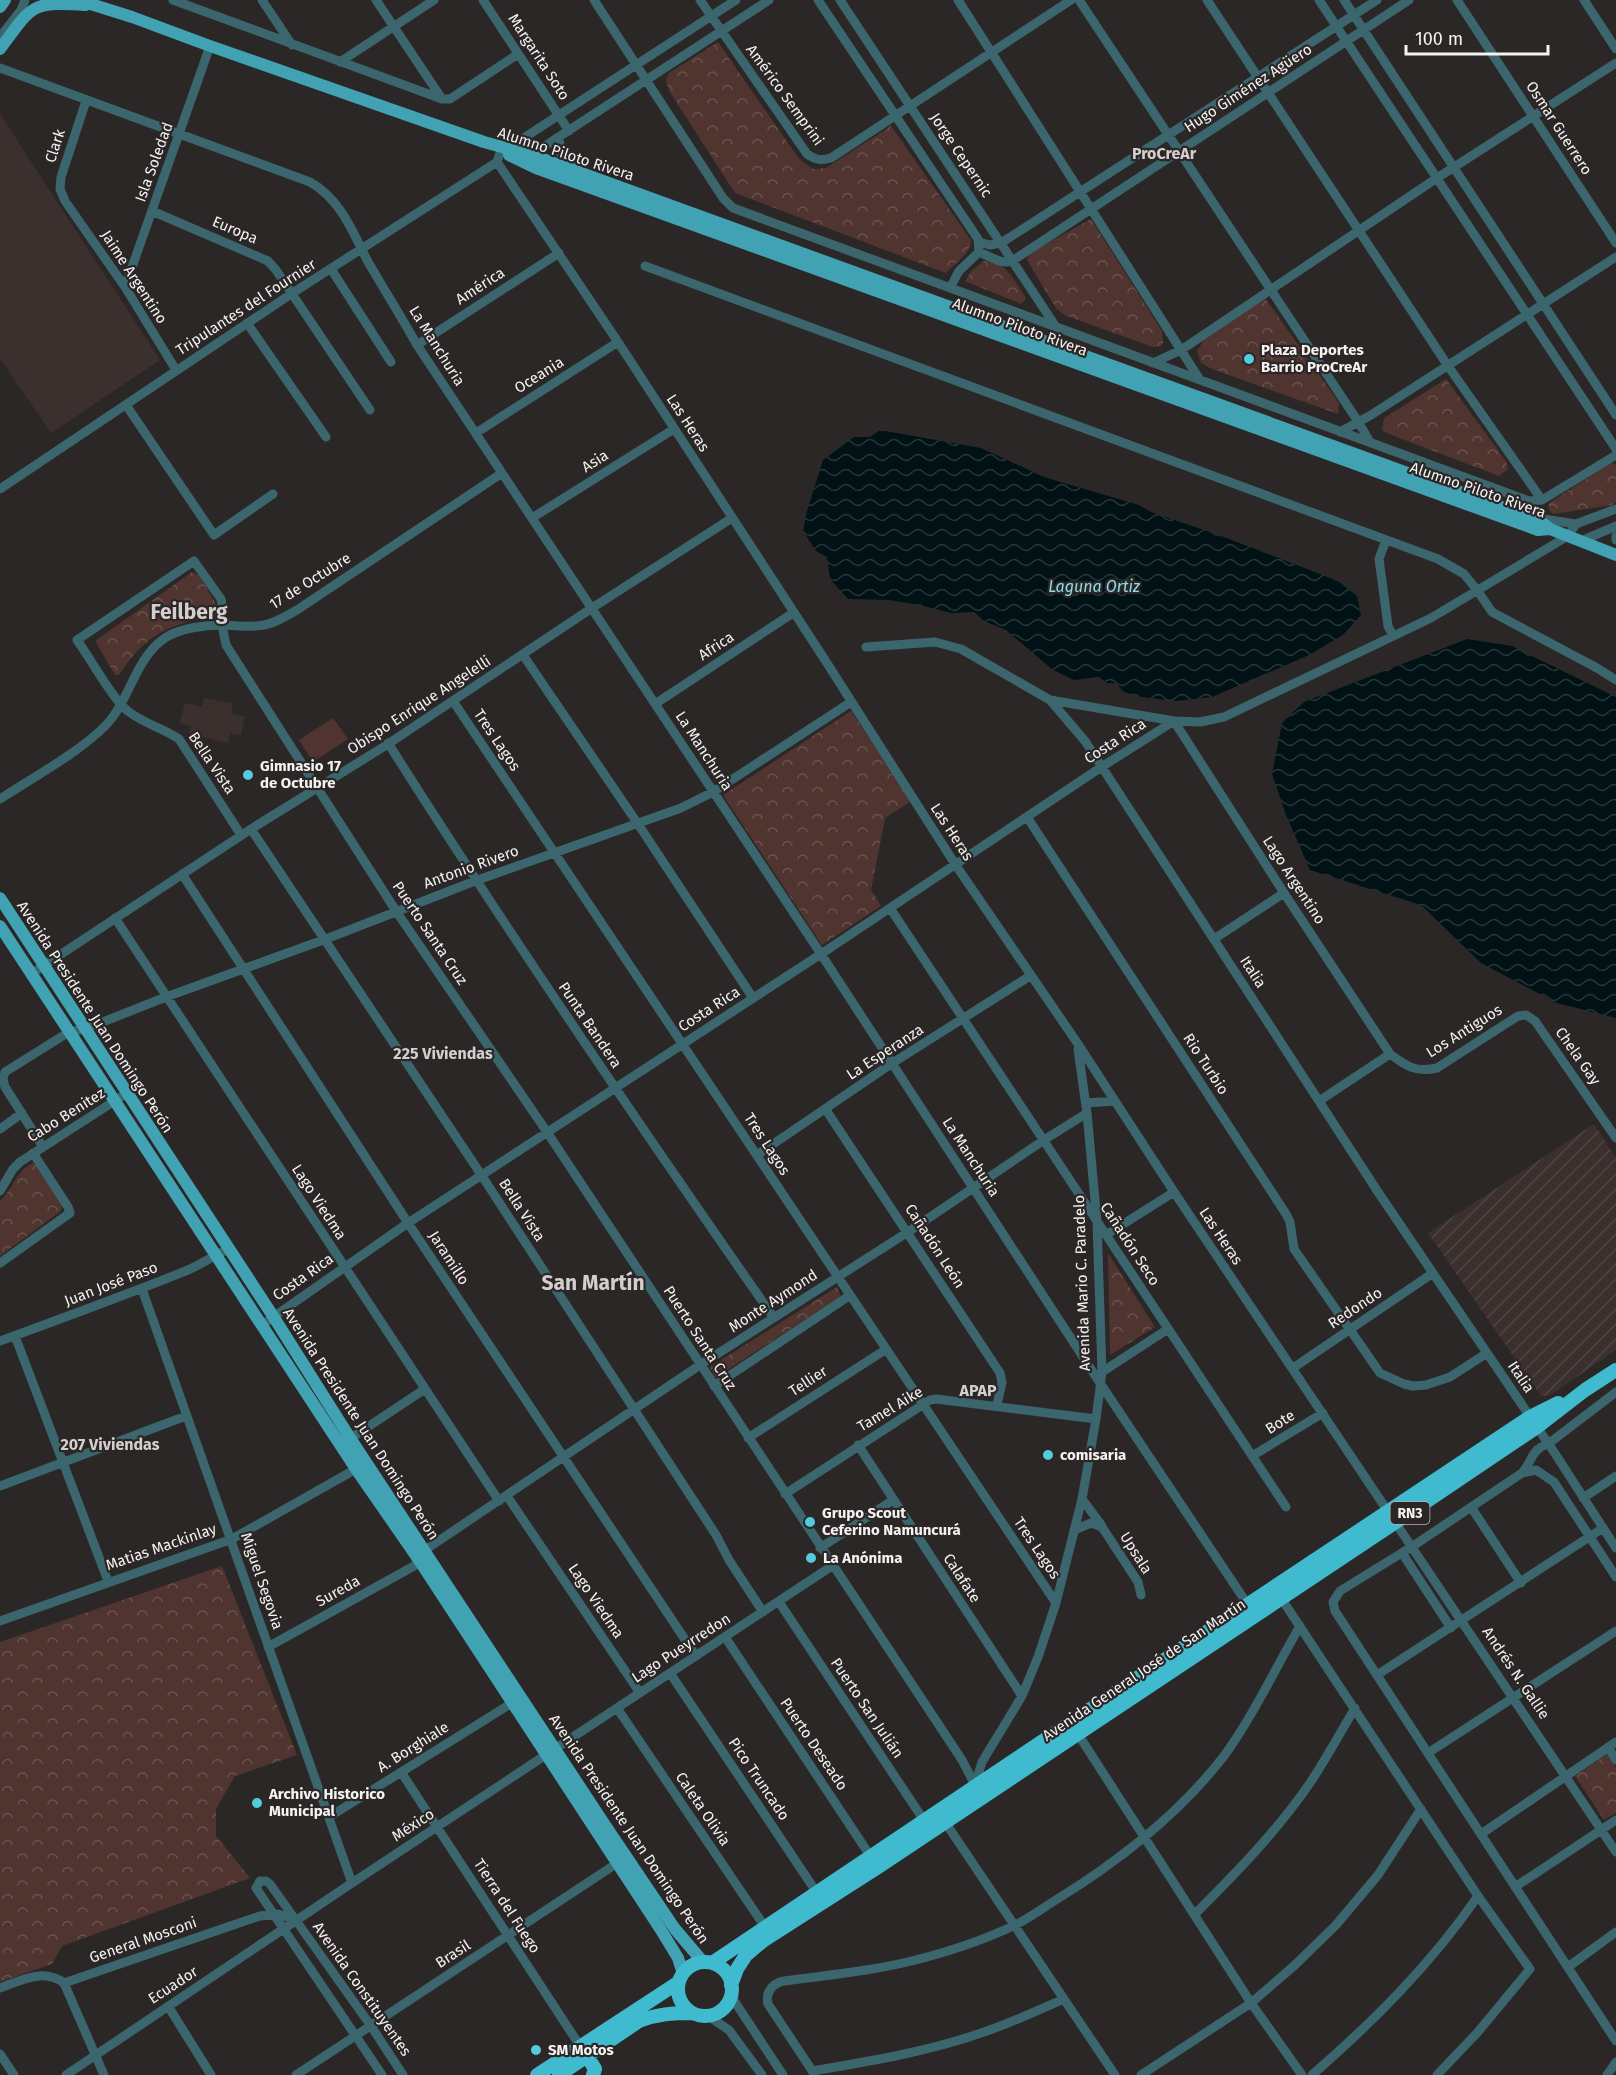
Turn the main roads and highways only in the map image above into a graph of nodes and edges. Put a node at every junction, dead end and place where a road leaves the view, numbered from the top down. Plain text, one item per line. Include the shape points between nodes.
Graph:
1 (5, 0) edge
2 (78, 0) edge
3 (98, 6) junction
4 (0, 7) edge
5 (0, 49) edge
6 (529, 160) junction
7 (1550, 529) junction
8 (1616, 555) edge
9 (0, 898) edge
10 (1, 931) edge
11 (1616, 1370) edge
12 (345, 1442) junction
13 (422, 1555) junction
14 (551, 1752) junction
15 (979, 1791) junction
16 (928, 1826) junction
17 (622, 1861) junction
18 (820, 1898) junction
19 (707, 1963) junction
20 (681, 1978) junction
21 (731, 1990) junction
22 (692, 2013) junction
23 (583, 2051) junction
24 (537, 2075) edge
25 (559, 2075) edge
26 (593, 2075) edge

1 - 4 main road
2 - 3 main road
3 - 5 main road via 63,3 35,7
3 - 6 main road, Alumno Piloto Rivera
6 - 7 main road, Alumno Piloto Rivera via 581,173 1525,515
6 - 7 main road, Alumno Piloto Rivera via 1538,530
7 - 8 main road, Alumno Piloto Rivera
9 - 12 main road, Avenida Presidente Juan Domingo Perón via 273,1316
10 - 12 main road, Avenida Presidente Juan Domingo Perón via 262,1325
11 - 15 highway, Avenida General José de San Martín / RN3
12 - 13 main road, Avenida Presidente Juan Domingo Perón via 356,1469
12 - 13 main road, Avenida Presidente Juan Domingo Perón via 363,1458
13 - 14 main road, Avenida Presidente Juan Domingo Perón
13 - 14 main road, Avenida Presidente Juan Domingo Perón via 512,1703
14 - 17 main road, Avenida Presidente Juan Domingo Perón
15 - 16 highway, Avenida General José de San Martín
15 - 16 highway, Avenida General José de San Martín via 945,1822
16 - 18 highway, Avenida General José de San Martín
17 - 19 main road, Avenida Presidente Juan Domingo Perón
17 - 20 main road, Avenida Presidente Juan Domingo Perón via 678,1959
18 - 19 highway, Avenida General José de San Martín
18 - 21 highway, Avenida General José de San Martín via 751,1950 737,1969
19 - 20 highway, Avenida General José de San Martín via 688,1968
19 - 21 highway via 725,1971
20 - 22 highway via 680,2000
20 - 23 highway, Avenida General José de San Martín
21 - 22 highway, Avenida General José de San Martín via 724,2008 708,2016
22 - 23 highway, Avenida General José de San Martín via 652,2016
23 - 24 highway, Avenida General José de San Martín
23 - 25 highway, Avenida General José de San Martín
23 - 26 highway via 595,2068

